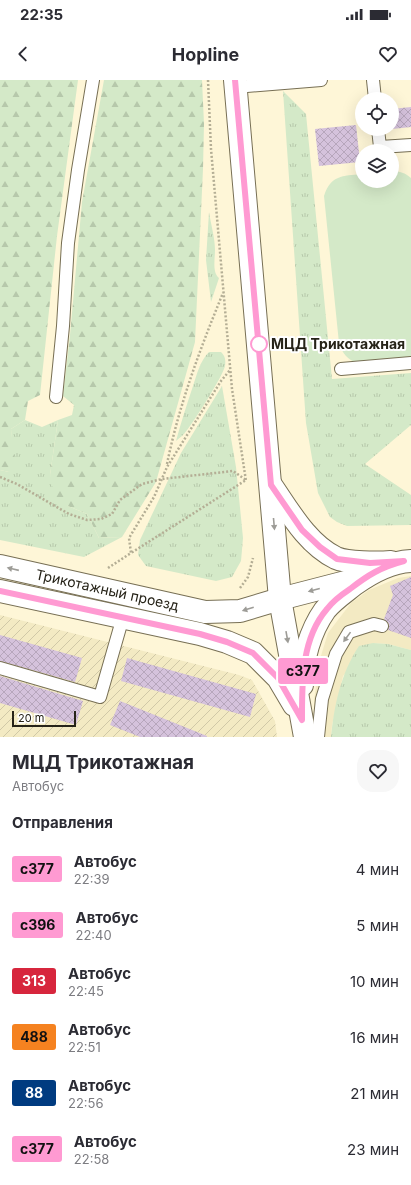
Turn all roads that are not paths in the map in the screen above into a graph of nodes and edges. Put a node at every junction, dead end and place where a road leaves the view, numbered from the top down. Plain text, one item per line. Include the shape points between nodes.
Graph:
1 (93, 80) edge
2 (321, 80) edge
3 (373, 80) edge
4 (235, 84) edge
5 (374, 92) edge
6 (379, 136) edge
7 (411, 145) edge
8 (411, 363) edge
9 (341, 369) dead end
10 (56, 397) dead end
11 (271, 485) junction
12 (407, 561) edge
13 (0, 566) edge
14 (365, 577) junction
15 (0, 591) edge
16 (280, 599) junction
17 (123, 617) junction
18 (382, 626) dead end
19 (0, 668) edge
20 (303, 729) edge
21 (318, 737) edge

1 - 10 lane via 68,243
2 - 4 lane
3 - 5 lane
4 - 11 main road
6 - 7 lane via 380,147
8 - 9 lane
11 - 12 main road via 302,530 337,559 370,563
11 -> 16 main road
12 - 14 main road via 385,566
16 -> 13 main road, Трикотажный проезд via 240,611 205,612
14 -> 16 main road, Трикотажный проезд
14 - 20 main road via 335,600 315,627 302,675
15 - 17 main road, Трикотажный проезд
16 -> 20 main road
17 - 19 lane via 100,697
17 - 20 main road, Трикотажный проезд via 200,634 253,653 278,678
18 -> 21 lane via 374,624 349,632 336,654 322,699

